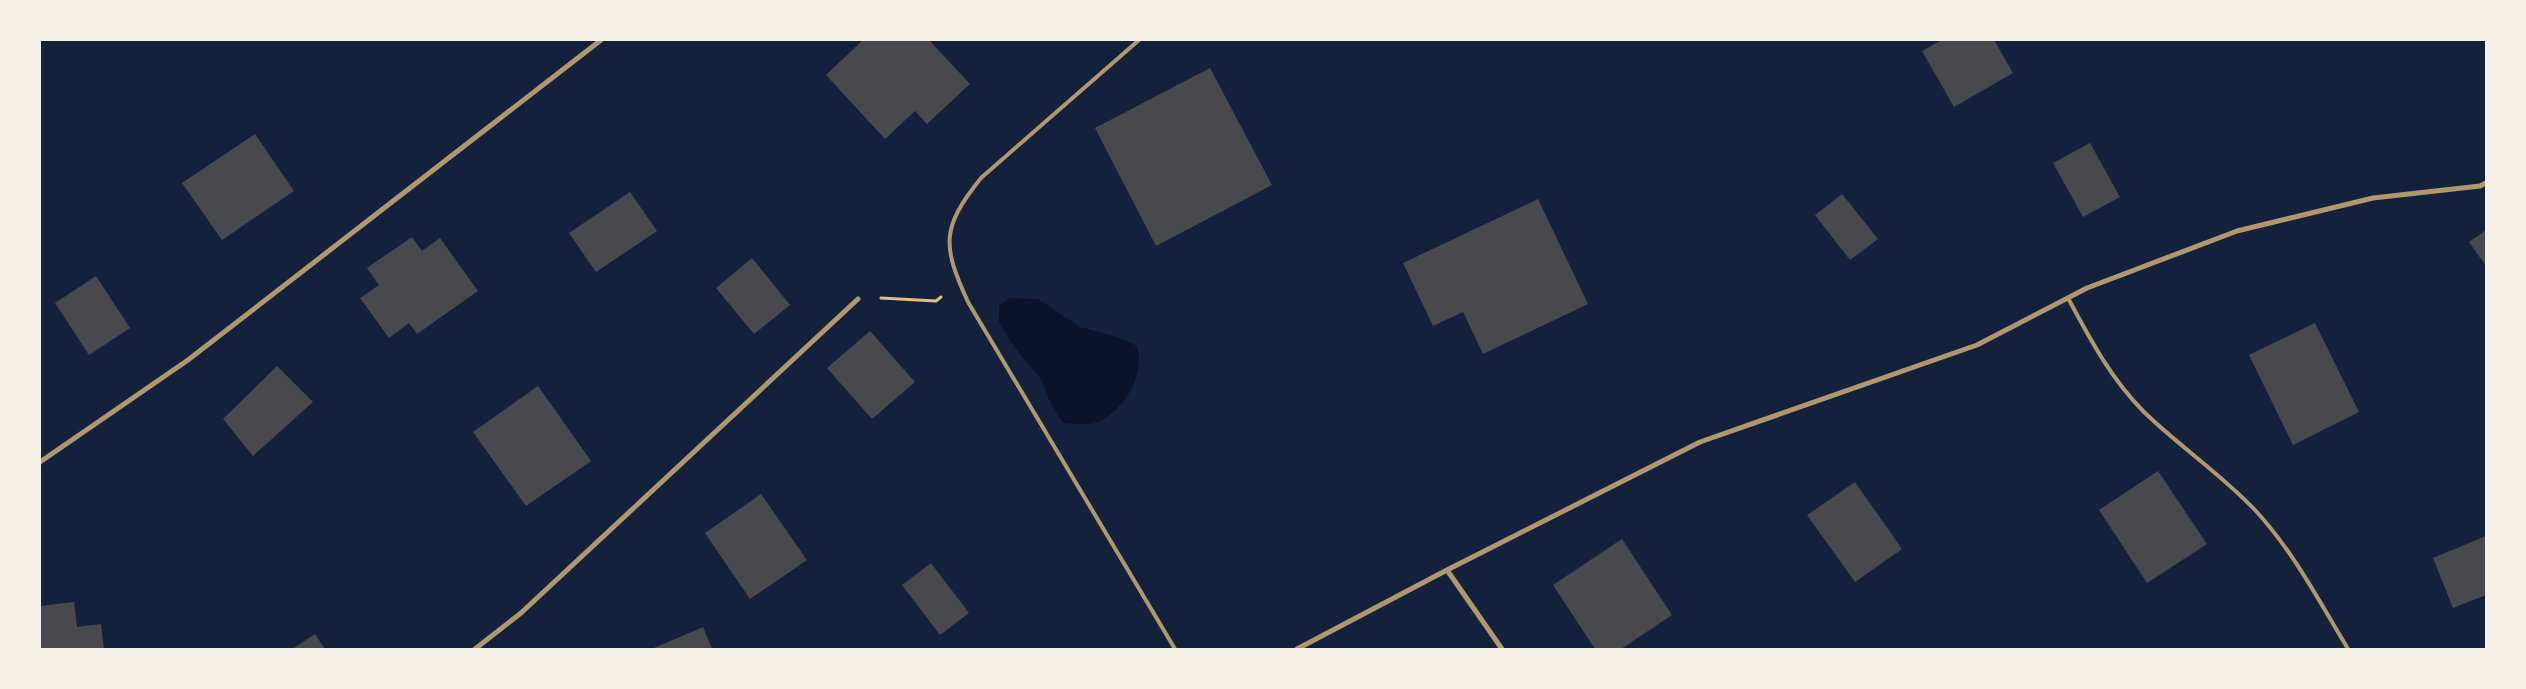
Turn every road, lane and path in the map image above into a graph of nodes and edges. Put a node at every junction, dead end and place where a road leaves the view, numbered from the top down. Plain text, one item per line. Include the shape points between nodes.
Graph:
1 (601, 40) edge
2 (1139, 40) edge
3 (2486, 183) edge
4 (959, 282) junction
5 (2068, 298) junction
6 (858, 299) joint
7 (40, 462) edge
8 (1447, 570) junction
9 (476, 649) edge
10 (1175, 649) edge
11 (1298, 649) edge
12 (1502, 649) edge
13 (2348, 649) edge

1 - 7 street via 188,360
2 - 4 lane via 981,178 960,204 952,223 950,241 951,262
3 - 5 street via 2373,198 2237,231
4 - 6 path via 936,301 889,297
4 - 10 lane
5 - 8 street via 1977,345 1700,442
5 - 13 lane via 2100,358 2143,411 2222,479 2255,511 2292,555
6 - 9 street via 522,613
8 - 11 street
8 - 12 street

